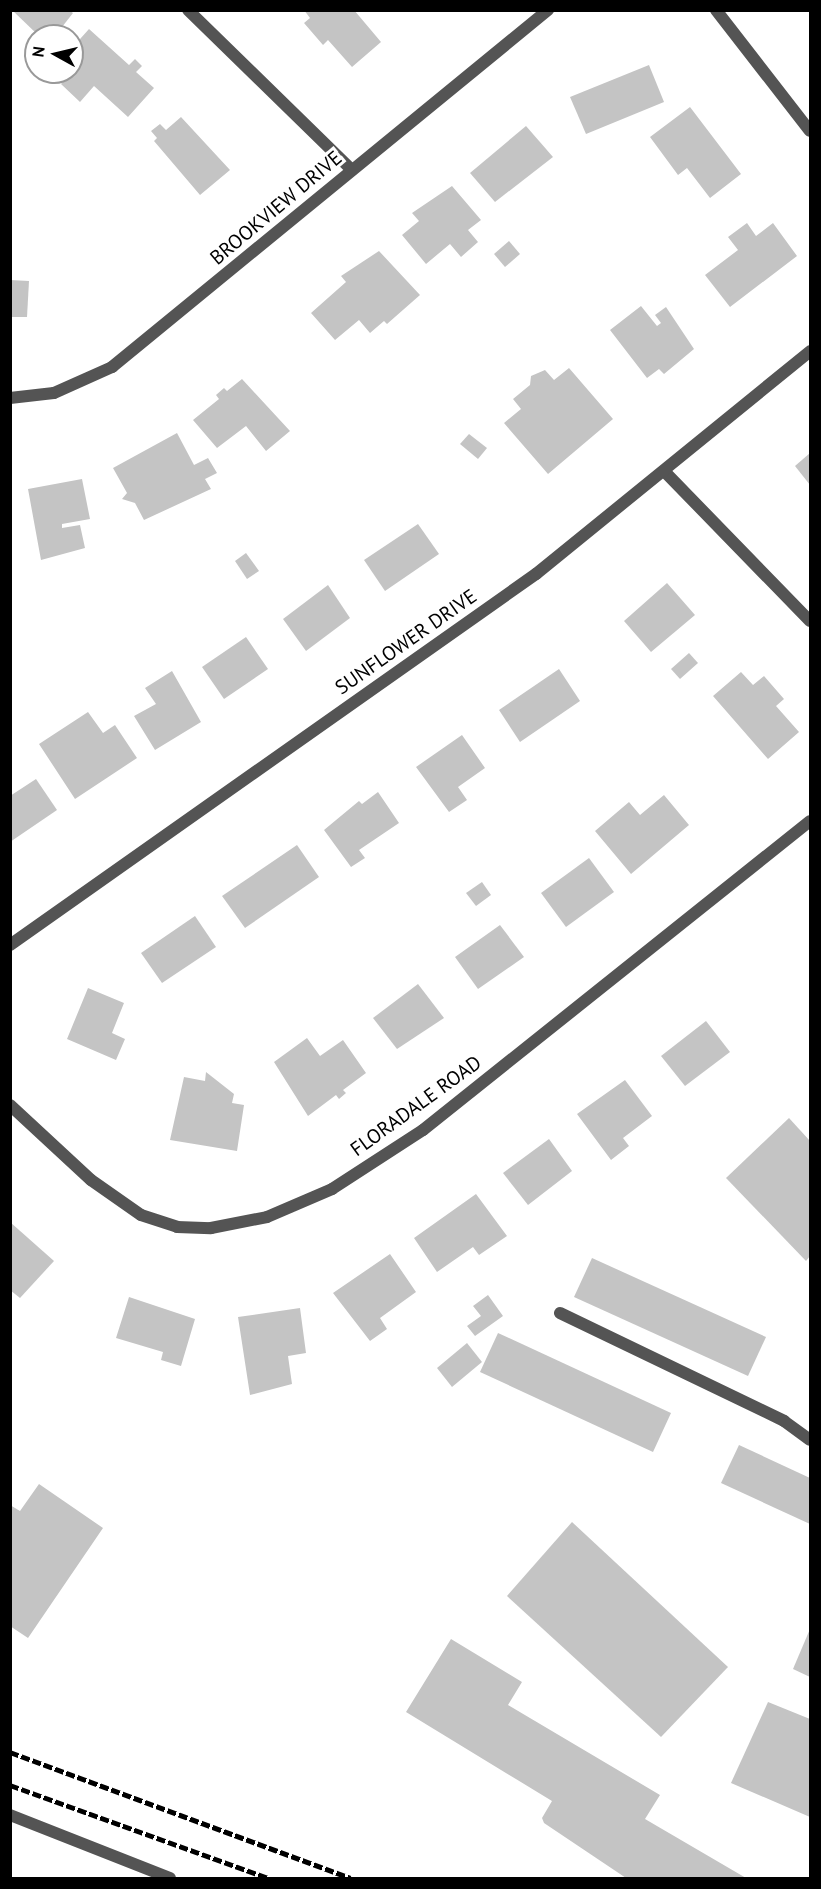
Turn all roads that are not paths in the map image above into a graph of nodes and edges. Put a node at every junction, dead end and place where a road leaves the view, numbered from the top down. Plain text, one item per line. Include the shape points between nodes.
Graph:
1 (188, 10) edge
2 (548, 10) edge
3 (716, 10) edge
4 (810, 131) edge
5 (352, 170) junction
6 (810, 351) edge
7 (10, 398) edge
8 (665, 472) junction
9 (810, 621) edge
10 (810, 821) edge
11 (10, 945) edge
12 (10, 1105) edge
13 (560, 1313) dead end
14 (810, 1440) edge
15 (10, 1815) edge
16 (170, 1878) edge

1 - 5 street
2 - 5 street, BROOKVIEW DRIVE
3 - 4 street
5 - 7 street, BROOKVIEW DRIVE via 112,367 54,393
6 - 8 street, SUNFLOWER DRIVE
8 - 9 street
8 - 11 street, SUNFLOWER DRIVE via 536,574
10 - 12 street, FLORADALE ROAD via 423,1130 332,1189 267,1216 211,1228 177,1227 141,1215 91,1180
13 - 14 street via 784,1421
15 - 16 street

